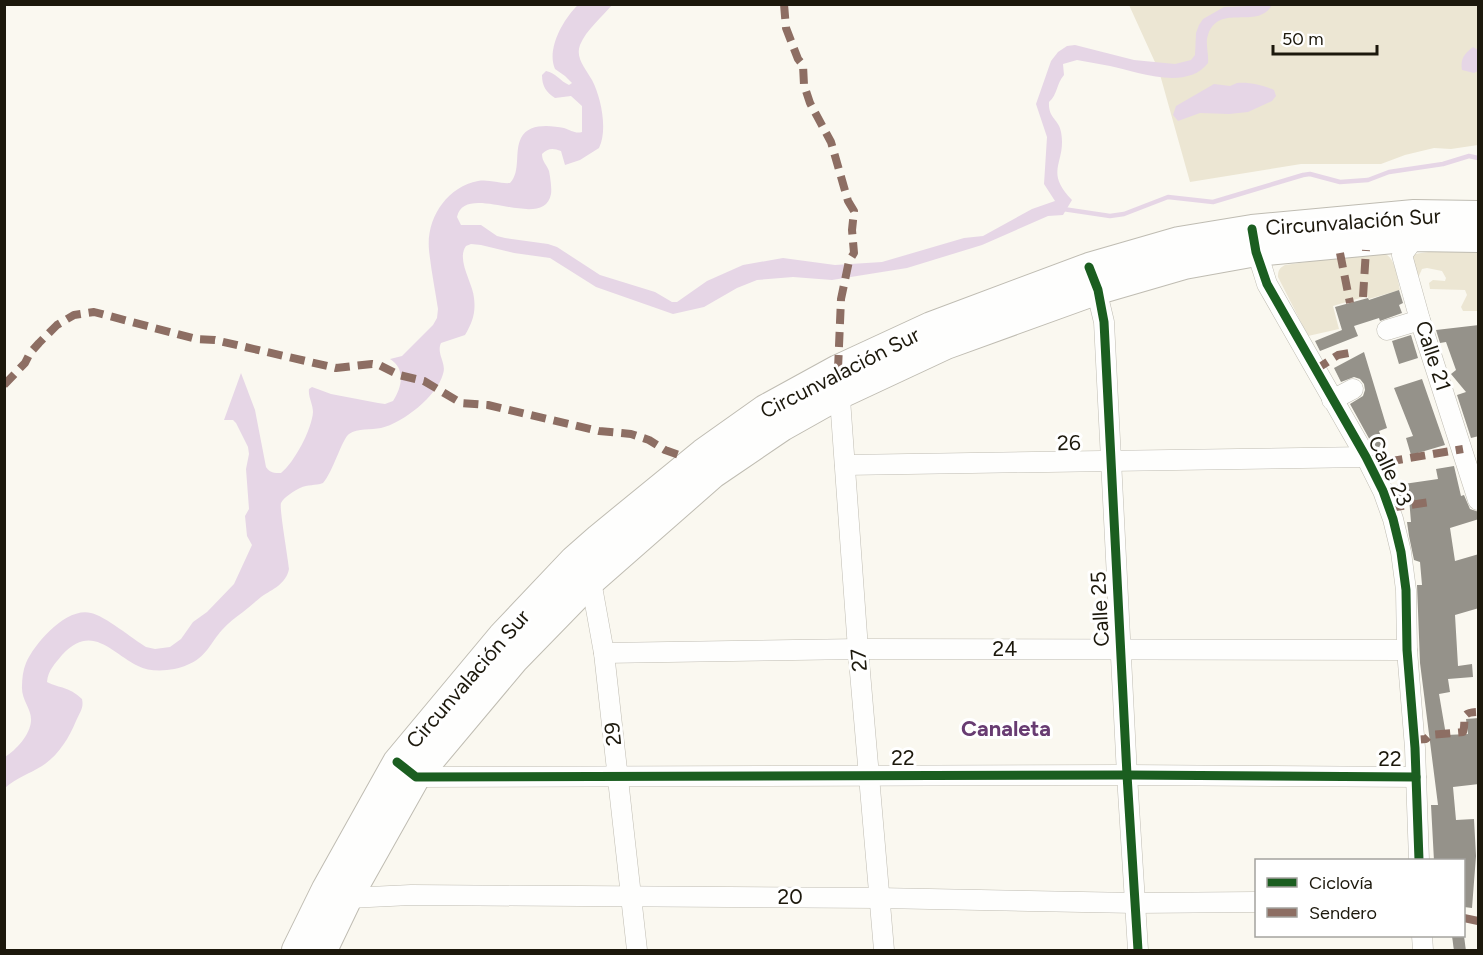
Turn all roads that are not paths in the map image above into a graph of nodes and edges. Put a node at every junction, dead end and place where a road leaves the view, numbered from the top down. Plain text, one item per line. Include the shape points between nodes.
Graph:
1 (1479, 214) edge
2 (1414, 225) junction
3 (1479, 238) edge
4 (1254, 240) junction
5 (1094, 279) junction
6 (1420, 320) junction
7 (1387, 330) dead end
8 (839, 382) junction
9 (1353, 389) dead end
10 (1332, 400) junction
11 (1471, 446) edge
12 (1366, 457) junction
13 (1112, 460) junction
14 (845, 465) junction
15 (1479, 500) edge
16 (583, 571) junction
17 (858, 649) junction
18 (1120, 649) junction
19 (1407, 650) junction
20 (604, 653) junction
21 (406, 769) junction
22 (1127, 775) junction
23 (869, 776) junction
24 (618, 777) junction
25 (1416, 777) junction
26 (1419, 859) edge
27 (337, 894) junction
28 (632, 896) junction
29 (879, 898) junction
30 (1135, 903) junction
31 (1255, 903) edge
32 (296, 951) edge
33 (323, 951) edge
34 (637, 951) edge
35 (884, 951) edge
36 (1138, 951) edge

1 - 2 highway, Circunvalación Sur
2 - 3 highway, Circunvalación Sur
2 - 4 highway, Circunvalación Sur
2 - 6 street, Calle 21 via 1402,255
4 - 5 highway, Circunvalación Sur via 1179,240
4 - 10 street, Calle 23 via 1267,284
5 - 8 highway, Circunvalación Sur via 931,326
5 - 13 street, Calle 25 via 1104,322
6 - 7 street
6 - 11 street, Calle 21
8 - 14 street, 27
8 - 16 highway, Circunvalación Sur via 765,409 703,453 599,538
9 - 10 street
10 - 12 street, Calle 23
11 - 15 street, Calle 21
12 - 13 street, 26
12 - 19 street, Calle 23 via 1383,491 1401,552
13 - 14 street, 26
13 - 18 street, Calle 25
14 - 17 street, 27
16 - 20 street, 29
16 - 21 highway, Circunvalación Sur via 502,636
17 - 18 street, 24
17 - 20 street, 24
17 - 23 street, 27
18 - 19 street, 24
18 - 22 street, Calle 25
19 - 25 street, Calle 23
20 - 24 street, 29
21 - 24 street, 22
21 - 27 highway, Circunvalación Sur
22 - 23 street, 22
22 - 25 street, 22
22 - 30 street, Calle 25
23 - 24 street, 22
23 - 29 street, 27
24 - 28 street, 29
25 - 26 street, Calle 23
27 - 28 street, 20
27 - 32 highway, Circunvalación Sur
27 - 33 highway, Circunvalación Sur
28 - 29 street, 20
28 - 34 street, 29
29 - 30 street, 20
29 - 35 street, 27
30 - 31 street, 20
30 - 36 street, Calle 25

